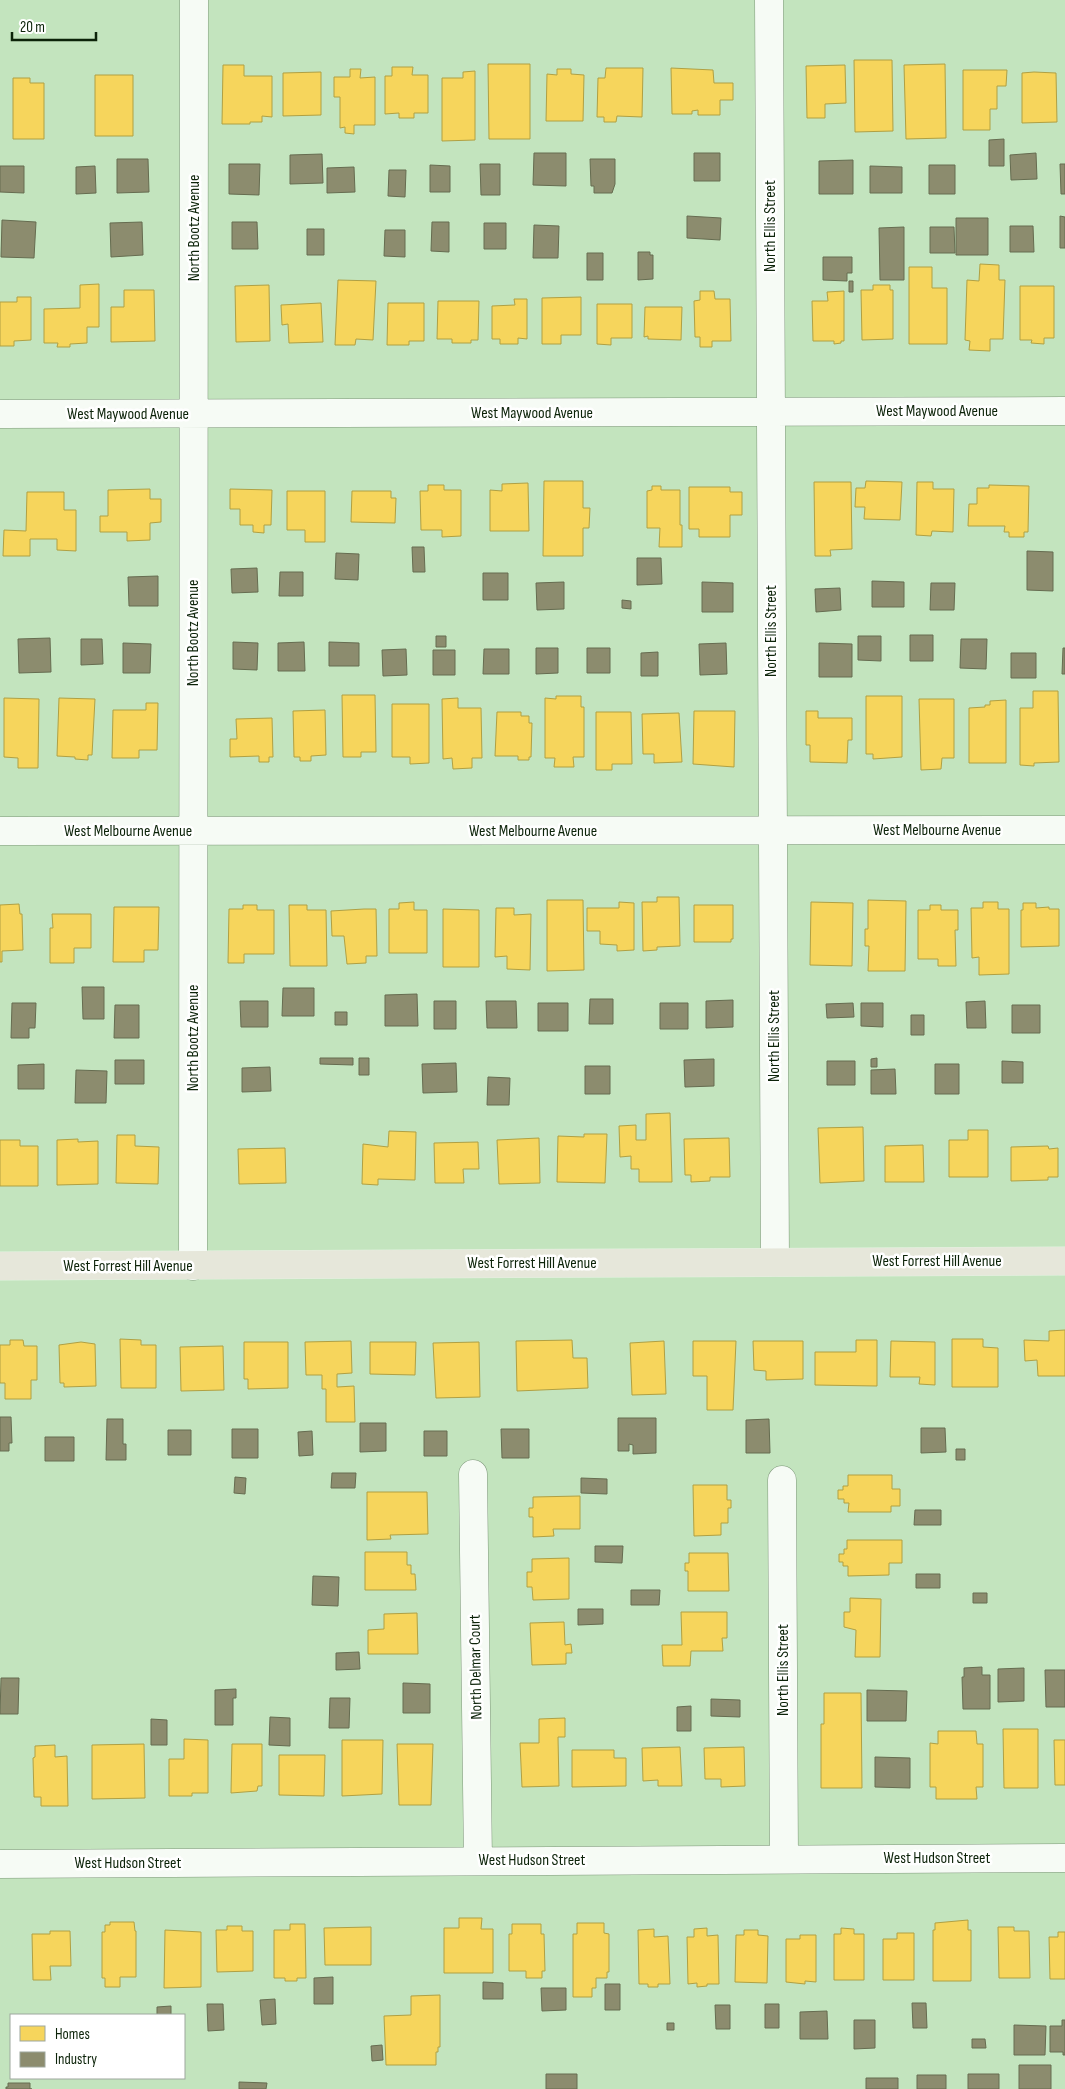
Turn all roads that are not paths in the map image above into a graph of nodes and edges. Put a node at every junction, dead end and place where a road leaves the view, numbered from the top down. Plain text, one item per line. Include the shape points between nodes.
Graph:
1 (194, 0) edge
2 (769, 0) edge
3 (1065, 411) edge
4 (770, 412) junction
5 (0, 414) edge
6 (194, 414) junction
7 (1065, 830) edge
8 (0, 831) edge
9 (193, 831) junction
10 (773, 831) junction
11 (1065, 1261) edge
12 (774, 1262) junction
13 (0, 1266) edge
14 (193, 1266) junction
15 (473, 1474) dead end
16 (782, 1480) dead end
17 (1065, 1858) edge
18 (784, 1859) junction
19 (478, 1861) junction
20 (0, 1864) edge

1 - 6 street, North Bootz Avenue
2 - 4 street, North Ellis Street
3 - 4 street, West Maywood Avenue
4 - 6 street, West Maywood Avenue
4 - 10 street, North Ellis Street
5 - 6 street, West Maywood Avenue
6 - 9 street, North Bootz Avenue
7 - 10 street, West Melbourne Avenue
8 - 9 street, West Melbourne Avenue
9 - 10 street, West Melbourne Avenue
9 - 14 street, North Bootz Avenue
10 - 12 street, North Ellis Street
11 - 12 main road, West Forrest Hill Avenue
12 - 14 main road, West Forrest Hill Avenue
13 - 14 main road, West Forrest Hill Avenue
15 - 19 street, North Delmar Court
16 - 18 street, North Ellis Street
17 - 18 street, West Hudson Street
18 - 19 street, West Hudson Street
19 - 20 street, West Hudson Street

